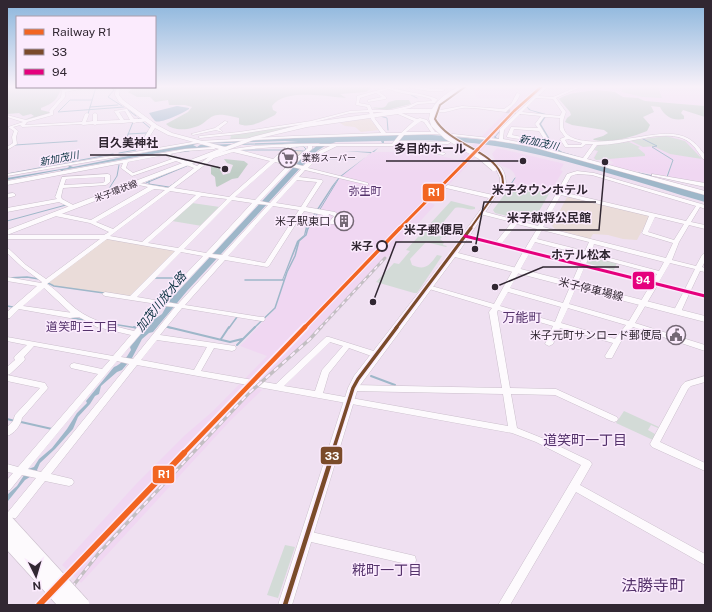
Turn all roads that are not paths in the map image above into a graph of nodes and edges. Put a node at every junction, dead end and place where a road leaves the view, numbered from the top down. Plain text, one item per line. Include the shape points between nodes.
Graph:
1 (8, 116) dead end
2 (44, 116) edge
3 (86, 116) edge
4 (95, 116) edge
5 (118, 116) edge
6 (130, 116) edge
7 (140, 116) edge
8 (336, 116) edge
9 (353, 116) edge
10 (372, 116) edge
11 (404, 116) edge
12 (435, 116) edge
13 (516, 116) edge
14 (542, 116) edge
15 (546, 116) junction
16 (561, 117) joint
17 (146, 120) junction
18 (416, 121) junction
19 (25, 122) junction
20 (122, 122) junction
21 (134, 122) junction
22 (226, 122) dead end
23 (83, 124) junction
24 (96, 124) junction
25 (155, 126) junction
26 (217, 129) junction
27 (524, 129) junction
28 (541, 130) junction
29 (434, 133) junction
30 (384, 134) junction
31 (403, 134) junction
32 (224, 135) junction
33 (293, 137) junction
34 (568, 137) junction
35 (146, 138) dead end
36 (184, 138) junction
37 (196, 139) junction
38 (252, 139) junction
39 (501, 139) junction
40 (398, 142) junction
41 (427, 142) junction
42 (585, 142) junction
43 (341, 144) junction
44 (595, 144) junction
45 (292, 145) junction
46 (310, 145) junction
47 (528, 145) junction
48 (224, 148) junction
49 (7, 149) edge
50 (132, 153) junction
51 (166, 154) junction
52 (443, 154) dead end
53 (705, 158) edge
54 (176, 159) junction
55 (585, 160) junction
56 (126, 161) junction
57 (274, 161) junction
58 (138, 162) junction
59 (186, 163) junction
60 (292, 165) junction
61 (197, 168) junction
62 (303, 168) junction
63 (148, 169) junction
64 (620, 170) junction
65 (7, 175) edge
66 (295, 178) junction
67 (7, 183) edge
68 (136, 183) junction
69 (366, 184) dead end
70 (705, 185) edge
71 (61, 187) junction
72 (153, 187) junction
73 (448, 187) dead end
74 (169, 189) junction
75 (495, 193) junction
76 (560, 193) junction
77 (705, 193) edge
78 (200, 194) junction
79 (231, 198) junction
80 (60, 200) junction
81 (257, 202) junction
82 (271, 204) junction
83 (702, 206) edge
84 (73, 207) junction
85 (302, 208) junction
86 (7, 210) edge
87 (317, 211) dead end
88 (482, 213) junction
89 (55, 214) junction
90 (653, 214) junction
91 (92, 222) junction
92 (515, 222) junction
93 (689, 223) junction
94 (705, 227) edge
95 (540, 228) junction
96 (112, 231) junction
97 (7, 233) edge
98 (464, 236) junction
99 (7, 237) edge
100 (104, 237) junction
101 (534, 240) junction
102 (592, 242) junction
103 (676, 242) junction
104 (144, 243) junction
105 (498, 244) junction
106 (7, 250) edge
107 (179, 250) junction
108 (527, 252) junction
109 (208, 254) junction
110 (453, 254) junction
111 (586, 254) junction
112 (705, 256) edge
113 (222, 257) junction
114 (668, 261) junction
115 (582, 265) junction
116 (517, 270) junction
117 (702, 270) edge
118 (660, 273) junction
119 (7, 279) edge
120 (44, 283) junction
121 (654, 283) junction
122 (573, 284) junction
123 (428, 287) junction
124 (506, 290) junction
125 (687, 291) junction
126 (105, 294) dead end
127 (705, 296) edge
128 (132, 298) junction
129 (643, 302) junction
130 (163, 303) junction
131 (564, 305) junction
132 (179, 306) junction
133 (17, 307) junction
134 (496, 307) junction
135 (677, 312) junction
136 (79, 315) junction
137 (7, 316) edge
138 (261, 319) dead end
139 (705, 319) edge
140 (557, 324) junction
141 (631, 324) junction
142 (136, 334) junction
143 (156, 337) junction
144 (7, 339) edge
145 (617, 342) junction
146 (32, 344) junction
147 (549, 344) dead end
148 (212, 345) junction
149 (347, 346) junction
150 (232, 348) dead end
151 (705, 348) edge
152 (377, 355) junction
153 (609, 356) dead end
154 (117, 359) junction
155 (134, 362) junction
156 (74, 366) dead end
157 (7, 372) edge
158 (104, 372) junction
159 (196, 373) junction
160 (7, 378) edge
161 (705, 379) edge
162 (278, 387) junction
163 (353, 388) junction
164 (506, 390) junction
165 (318, 394) junction
166 (349, 400) junction
167 (614, 419) dead end
168 (512, 430) junction
169 (7, 433) edge
170 (705, 467) edge
171 (7, 468) edge
172 (21, 472) junction
173 (41, 476) junction
174 (69, 482) dead end
175 (574, 486) junction
176 (7, 487) edge
177 (10, 519) edge
178 (307, 536) junction
179 (7, 539) edge
180 (411, 560) dead end
181 (705, 560) edge
182 (67, 605) edge
183 (82, 605) edge
184 (285, 605) edge
185 (504, 605) edge

1 - 19 street
2 - 19 street
3 - 23 street
4 - 24 street
5 - 20 street
6 - 21 street
7 - 17 main road
8 - 32 street via 311,122
9 - 38 main road, 米子環状線
10 - 30 street
11 - 18 street
12 - 75 main road, bridge via 436,125 447,137 496,167 502,174 503,186
13 - 39 street via 502,130
14 - 15 street
15 - 16 street
15 - 28 street via 537,124
16 - 34 street via 562,130
17 - 21 street
17 - 25 main road
18 - 29 street via 426,120
18 - 31 street
19 - 23 street via 22,126
19 - 49 street via 10,127 16,131 15,144
20 - 21 street
20 - 24 street
22 - 26 street
23 - 24 street
25 - 35 street
25 - 36 main road
26 - 32 street
26 - 37 street
27 - 28 street
27 - 47 street
27 - 47 street via 512,128 509,136
28 - 47 street via 546,140
29 - 31 street
29 - 39 street
30 - 31 street
30 - 33 street
31 - 40 street
32 - 37 street
33 - 38 street
33 - 45 street
34 - 42 street
34 - 42 street via 562,139 566,146 582,146
36 - 37 main road
36 - 37 street
37 - 38 street
37 - 48 main road
37 - 50 street
38 - 48 main road, 米子環状線
39 - 47 street
40 - 41 street
40 - 43 street via 393,145
40 - 52 street via 402,146
41 - 41 street via 429,148 446,151 446,142
42 - 44 street
43 - 46 street
43 - 62 street via 321,152
44 - 53 street via 670,136 691,140
44 - 55 street
45 - 46 street
45 - 48 street
45 - 57 street
46 - 60 street via 310,148
47 - 55 street
48 - 51 street
48 - 57 street
48 - 59 main road, 米子環状線
48 - 61 street
50 - 58 street
50 - 65 street
51 - 54 street
51 - 58 street
54 - 59 street
54 - 63 street
55 - 64 street
56 - 58 street
56 - 63 street via 123,168 132,175
56 - 67 street
57 - 60 street
57 - 79 street
58 - 63 street
59 - 61 street
59 - 68 main road, 米子環状線
60 - 62 street
60 - 81 street
61 - 74 street
62 - 66 street
62 - 69 street
64 - 70 street
64 - 77 street
66 - 82 street
66 - 85 street via 320,181
68 - 72 street
68 - 84 main road, 米子環状線
71 - 71 street via 64,178 108,173 107,182 104,184
71 - 80 street via 58,197
72 - 74 street
72 - 91 street
73 - 75 street
74 - 78 street
74 - 96 street
75 - 88 main road
76 - 83 street via 569,175 586,172
76 - 90 street
76 - 95 street
78 - 79 street
78 - 104 street
79 - 81 street
79 - 107 street
80 - 84 street
80 - 86 street
81 - 82 street
81 - 109 street
82 - 85 street
82 - 113 street
83 - 93 street
84 - 89 main road, 米子環状線
85 - 87 street
85 - 113 street via 267,265
88 - 92 street
88 - 98 main road
89 - 91 street
89 - 97 main road, 米子環状線
90 - 93 street
90 - 103 street via 644,233
91 - 96 street
92 - 95 street
92 - 105 street
93 - 94 street
93 - 103 street
95 - 101 street
95 - 102 street
96 - 100 street
98 - 105 street
98 - 110 main road
99 - 100 street
100 - 104 street
100 - 120 street
101 - 108 street
101 - 111 street
102 - 111 street
102 - 114 street
103 - 114 street
104 - 107 street
105 - 108 street
106 - 120 street
107 - 109 street
107 - 128 street
108 - 115 street
108 - 116 street
109 - 113 street
109 - 130 street
110 - 116 main road, 米子停車場線
110 - 123 main road
111 - 115 street
111 - 118 street
112 - 117 street
113 - 132 street
114 - 117 street
114 - 118 street
115 - 121 street
115 - 122 street
116 - 122 main road, 米子停車場線
116 - 124 street
117 - 125 street
118 - 121 street
119 - 120 street
120 - 133 street
120 - 136 street
121 - 125 street
121 - 129 street
122 - 129 main road, 米子停車場線
122 - 131 street
123 - 134 street
123 - 152 main road
124 - 131 street
124 - 134 street
125 - 127 street
125 - 135 street
126 - 128 street
128 - 130 street
129 - 135 main road, 米子停車場線
129 - 141 street
130 - 132 street
130 - 142 street
131 - 140 street
131 - 141 street
132 - 138 street
132 - 143 street
133 - 136 street via 70,316
133 - 137 street
134 - 140 street
134 - 164 street via 493,315
135 - 139 main road, 米子停車場線
136 - 142 street via 100,326
140 - 145 street
140 - 147 street
141 - 145 street
141 - 151 street
142 - 154 street
143 - 148 street
143 - 155 street
144 - 146 street
145 - 153 street
146 - 154 street
146 - 157 street
148 - 150 street
148 - 159 street
149 - 152 street
149 - 162 street via 329,339
149 - 165 street via 325,372
152 - 163 main road
154 - 155 street
154 - 158 street
155 - 159 street
155 - 173 street
156 - 158 street
158 - 172 street
159 - 162 street
160 - 169 street via 42,385 44,388
161 - 170 street via 685,387 655,444
162 - 165 street
163 - 164 street
163 - 166 main road
164 - 167 street via 556,392
164 - 168 street
165 - 166 street
166 - 168 street
166 - 178 main road
168 - 175 street via 539,440 587,464
171 - 172 street
172 - 173 street
172 - 176 street
173 - 174 street
173 - 177 street
175 - 181 street
175 - 185 street
177 - 183 highway, bridge
178 - 180 street
178 - 184 main road
179 - 182 highway, bridge

